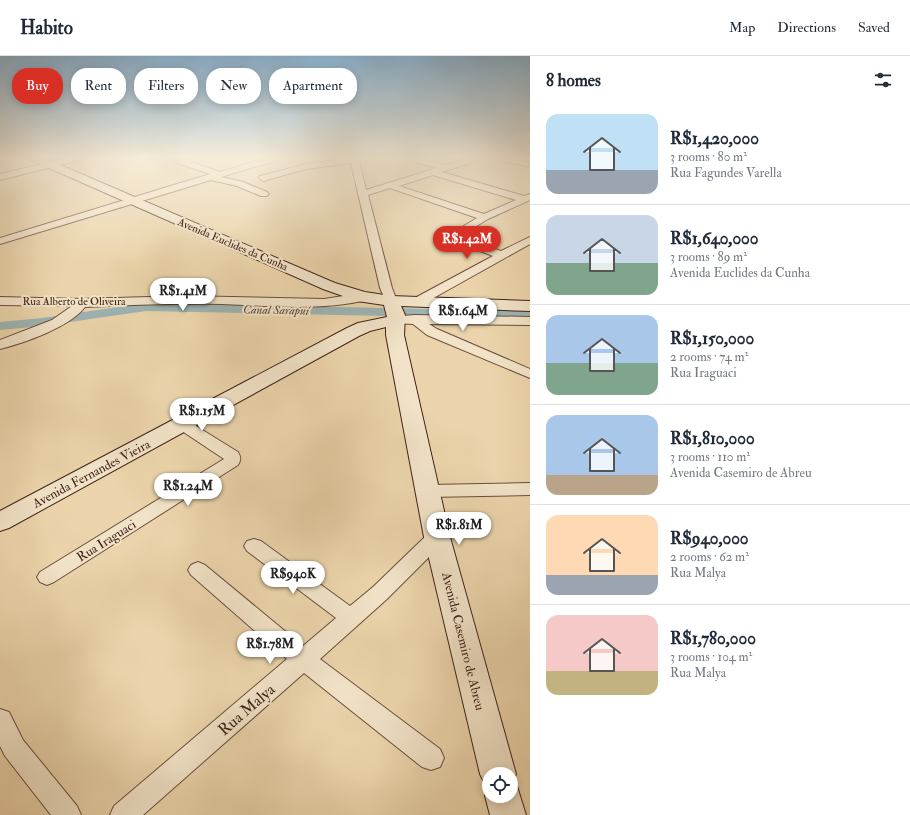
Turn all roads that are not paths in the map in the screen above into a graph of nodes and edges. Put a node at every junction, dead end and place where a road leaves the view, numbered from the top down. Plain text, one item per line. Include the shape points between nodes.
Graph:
1 (116, 193) edge
2 (157, 193) edge
3 (413, 193) edge
4 (511, 193) edge
5 (363, 194) edge
6 (527, 198) edge
7 (133, 201) junction
8 (485, 217) junction
9 (530, 240) edge
10 (0, 241) edge
11 (501, 255) junction
12 (363, 297) junction
13 (0, 301) edge
14 (417, 302) junction
15 (81, 303) junction
16 (530, 306) edge
17 (398, 312) junction
18 (530, 321) edge
19 (0, 345) edge
20 (530, 374) edge
21 (182, 424) junction
22 (530, 490) edge
23 (428, 491) junction
24 (0, 522) edge
25 (437, 536) junction
26 (254, 546) dead end
27 (198, 570) dead end
28 (46, 577) dead end
29 (351, 618) junction
30 (303, 659) junction
31 (0, 720) edge
32 (431, 758) dead end
33 (496, 767) edge
34 (505, 803) edge
35 (68, 815) edge
36 (124, 815) edge
37 (508, 815) edge

1 - 7 main road, Avenida Euclides da Cunha
2 - 7 street
3 - 8 street
4 - 6 street
5 - 17 street via 386,288
6 - 8 street
7 - 10 street
7 - 12 main road, Avenida Euclides da Cunha via 329,286
8 - 11 street via 454,235 458,239
9 - 11 street
11 - 14 street
12 - 15 street, Rua Alberto de Oliveira via 324,303 184,300
12 - 17 main road, Avenida Euclides da Cunha
13 - 15 street, Rua Alberto de Oliveira
14 - 16 main road
14 - 17 main road
15 - 19 street via 79,308 56,323
17 - 18 street
17 - 20 street, Avenida Euclides da Cunha via 432,332
17 - 21 main road, Avenida Fernandes Vieira via 353,332
17 - 23 main road, Avenida Casemiro de Abreu via 396,334
21 - 24 main road, Avenida Fernandes Vieira
21 - 28 street, Rua Iraguaci via 232,456 232,461
22 - 23 street
23 - 25 main road, Avenida Casemiro de Abreu
25 - 29 street, Rua Malya
25 - 33 main road, Avenida Casemiro de Abreu
26 - 29 street
27 - 30 street
29 - 30 street, Rua Malya
30 - 32 street
30 - 36 street, Rua Malya
31 - 35 street via 14,748
34 - 37 main road

